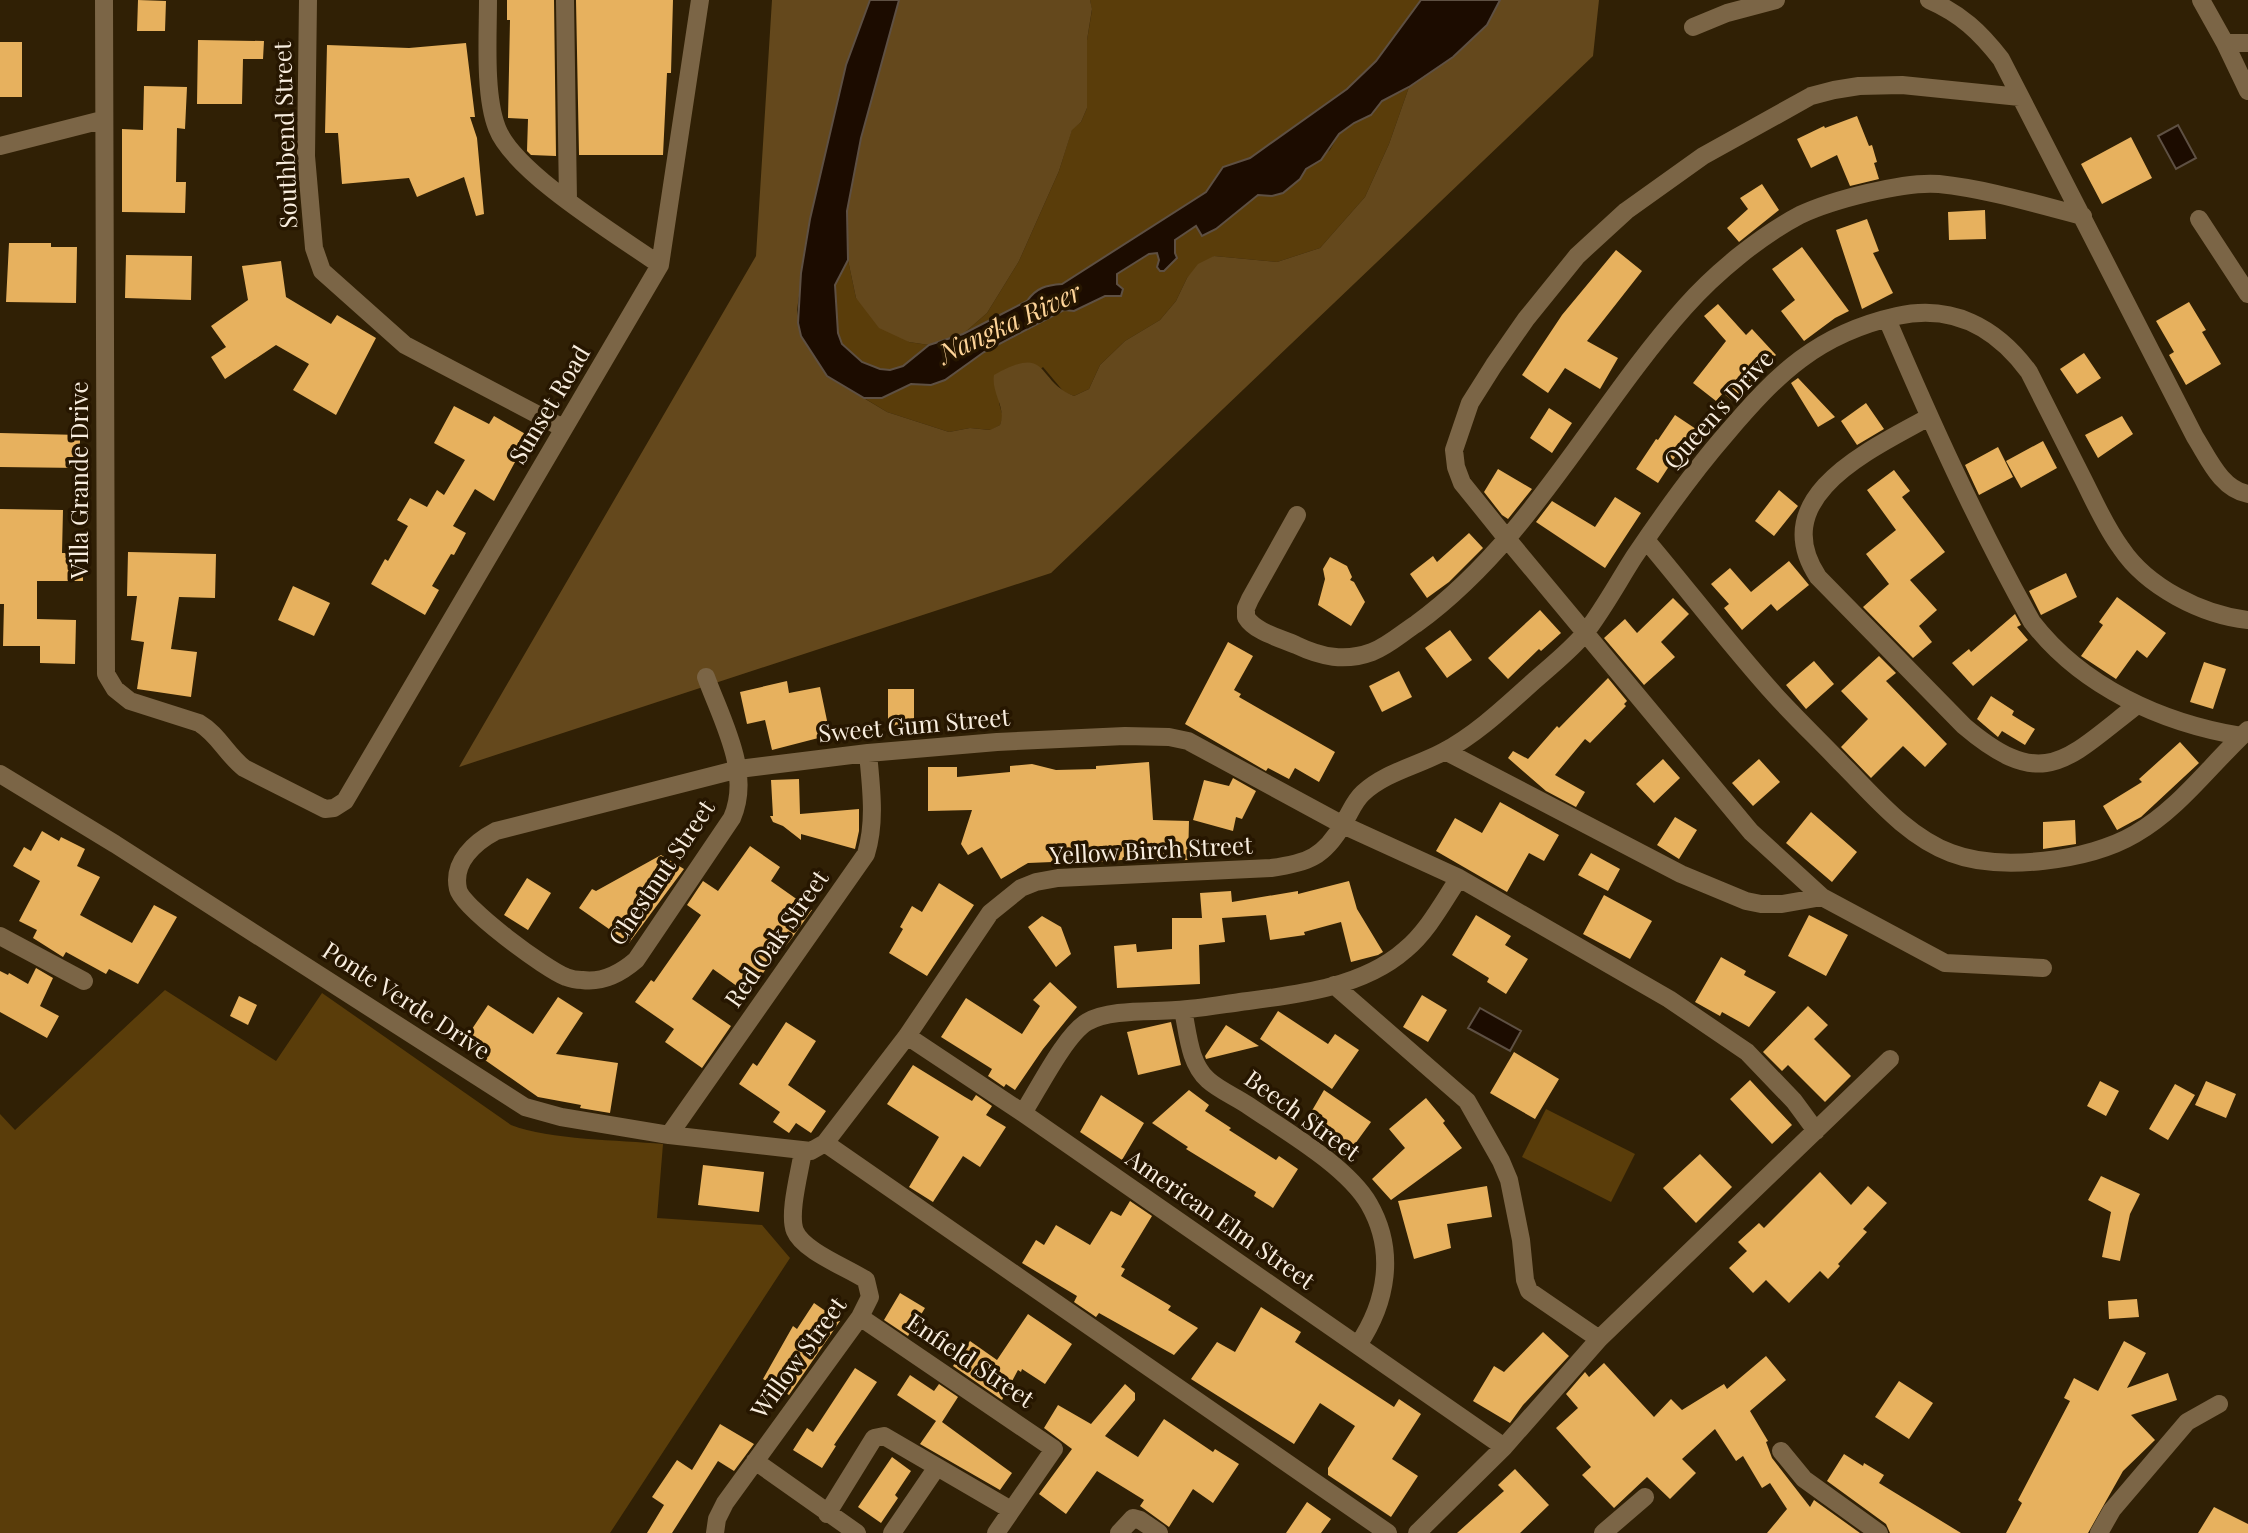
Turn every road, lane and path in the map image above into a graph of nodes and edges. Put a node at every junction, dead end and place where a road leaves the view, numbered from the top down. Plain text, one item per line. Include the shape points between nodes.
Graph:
1 (104, 0) edge
2 (308, 0) edge
3 (488, 0) edge
4 (700, 0) edge
5 (1776, 0) edge
6 (1929, 0) edge
7 (2201, 0) edge
8 (565, 1) edge
9 (1693, 27) dead end
10 (2225, 43) junction
11 (2248, 43) edge
12 (2248, 91) edge
13 (2020, 97) junction
14 (103, 120) junction
15 (0, 146) edge
16 (568, 201) junction
17 (2083, 216) junction
18 (2199, 219) dead end
19 (660, 265) junction
20 (2248, 294) edge
21 (1888, 318) junction
22 (1929, 417) junction
23 (563, 428) junction
24 (2248, 494) edge
25 (1297, 515) dead end
26 (1508, 540) junction
27 (1646, 540) junction
28 (2248, 620) edge
29 (1585, 633) junction
30 (706, 677) dead end
31 (2137, 705) junction
32 (2245, 733) edge
33 (1446, 751) junction
34 (868, 753) junction
35 (739, 769) junction
36 (1398, 771) joint
37 (0, 774) edge
38 (345, 801) joint
39 (1343, 825) junction
40 (478, 840) joint
41 (1459, 878) junction
42 (1822, 897) junction
43 (0, 936) edge
44 (2043, 968) dead end
45 (84, 981) dead end
46 (1334, 985) junction
47 (1183, 1010) junction
48 (907, 1036) junction
49 (1890, 1059) dead end
50 (1023, 1113) junction
51 (1816, 1131) junction
52 (668, 1135) junction
53 (825, 1143) junction
54 (803, 1151) junction
55 (860, 1317) junction
56 (1599, 1339) junction
57 (1358, 1345) junction
58 (2219, 1404) dead end
59 (1504, 1447) junction
60 (1781, 1451) dead end
61 (755, 1461) junction
62 (937, 1467) junction
63 (1645, 1497) dead end
64 (1012, 1510) junction
65 (827, 1514) junction
66 (715, 1533) edge
67 (857, 1533) edge
68 (892, 1533) edge
69 (996, 1533) edge
70 (1119, 1533) edge
71 (1158, 1533) edge
72 (1388, 1533) edge
73 (1417, 1533) edge
74 (1602, 1533) edge
75 (1878, 1533) edge
76 (2099, 1533) edge

1 - 14 street, Villa Grande Drive
2 - 23 street, Southbend Street via 306,156 314,247 322,271 405,345
3 - 16 street via 496,128 510,152
4 - 19 street, Sunset Road
5 - 9 street
6 - 13 street via 1962,17 1983,35
7 - 10 street
8 - 16 street
10 - 11 street
10 - 12 street
13 - 17 street
13 - 26 street via 1902,85 1859,86 1811,96 1703,156 1626,211 1577,256 1526,319 1471,403 1460,428 1454,450 1462,483
14 - 15 street
14 - 38 street, Villa Grande Drive via 106,674 115,690 130,701 207,727 235,761 256,774 325,808
16 - 19 street
17 - 24 street via 2195,437 2222,479 2237,492
17 - 26 street via 1936,184 1867,194 1801,215 1729,264 1686,305
18 - 20 street
19 - 23 street, Sunset Road
21 - 22 street
21 - 27 street, Queen's Drive via 1821,345 1789,366 1691,474
21 - 28 street, Queen's Drive via 1939,312 1961,318 2000,340 2029,372 2122,551 2174,595 2204,610
22 - 31 street via 2032,622 2065,657 2107,690
22 - 31 street via 1879,445 1815,496 1803,532 1818,577 1964,726 1984,743 2019,760 2042,765 2056,762 2085,746
23 - 38 street, Sunset Road
25 - 26 street via 1250,599 1246,617 1256,627 1337,658 1373,652 1394,640 1431,613
26 - 29 street
27 - 29 street, Queen's Drive
27 - 32 street via 1775,695 1883,806 1926,840 1968,859 1988,863 2065,858 2113,846 2162,815
29 - 33 street, Queen's Drive via 1490,720
29 - 42 street via 1751,832
30 - 35 street, Chestnut Street
31 - 32 street via 2203,729
33 - 36 street, Queen's Drive
33 - 42 street via 1681,874 1746,901 1782,904
34 - 35 street, Sweet Gum Street
34 - 39 street, Sweet Gum Street via 997,742 1169,737 1197,746
34 - 52 street, Red Oak Street via 873,808 866,855
35 - 40 street, Sweet Gum Street via 496,831
35 - 40 street, Chestnut Street via 732,818 643,951 607,978 584,981 556,972 469,905 460,894 458,879 461,864
36 - 39 street, Yellow Birch Street via 1362,794
37 - 52 street, Ponte Verde Drive via 525,1107
39 - 41 street, Sweet Gum Street
39 - 48 street, Yellow Birch Street via 1314,858 1294,865 1058,878 1021,888 990,913
41 - 46 street via 1419,938 1405,951 1389,963
41 - 51 street, Sweet Gum Street via 1713,1028 1770,1075
42 - 44 street via 1945,963
43 - 45 street
46 - 47 street
46 - 56 street via 1467,1101 1509,1180 1529,1291
47 - 50 street via 1110,1014 1085,1023 1073,1034
47 - 57 street, Beech Street via 1192,1055 1207,1079 1313,1150 1368,1203 1385,1253 1384,1279 1380,1304
48 - 50 street, American Elm Street
48 - 53 street, Yellow Birch Street
49 - 51 street
50 - 57 street, American Elm Street
51 - 56 street
52 - 54 street, Ponte Verde Drive
53 - 54 street, Ponte Verde Drive
53 - 72 street
54 - 55 street, Willow Street via 793,1211 796,1234 866,1280 870,1297
55 - 61 street, Willow Street
55 - 64 street, Enfield Street via 1052,1446 1052,1454
56 - 59 street
57 - 59 street, American Elm Street
58 - 76 street via 2187,1422 2112,1510
59 - 73 street
60 - 75 street via 1804,1479
61 - 65 street
61 - 66 street, Willow Street via 719,1512
62 - 64 street
62 - 65 street via 878,1435
62 - 68 street
63 - 74 street
64 - 69 street
65 - 67 street
70 - 71 street via 1133,1518

